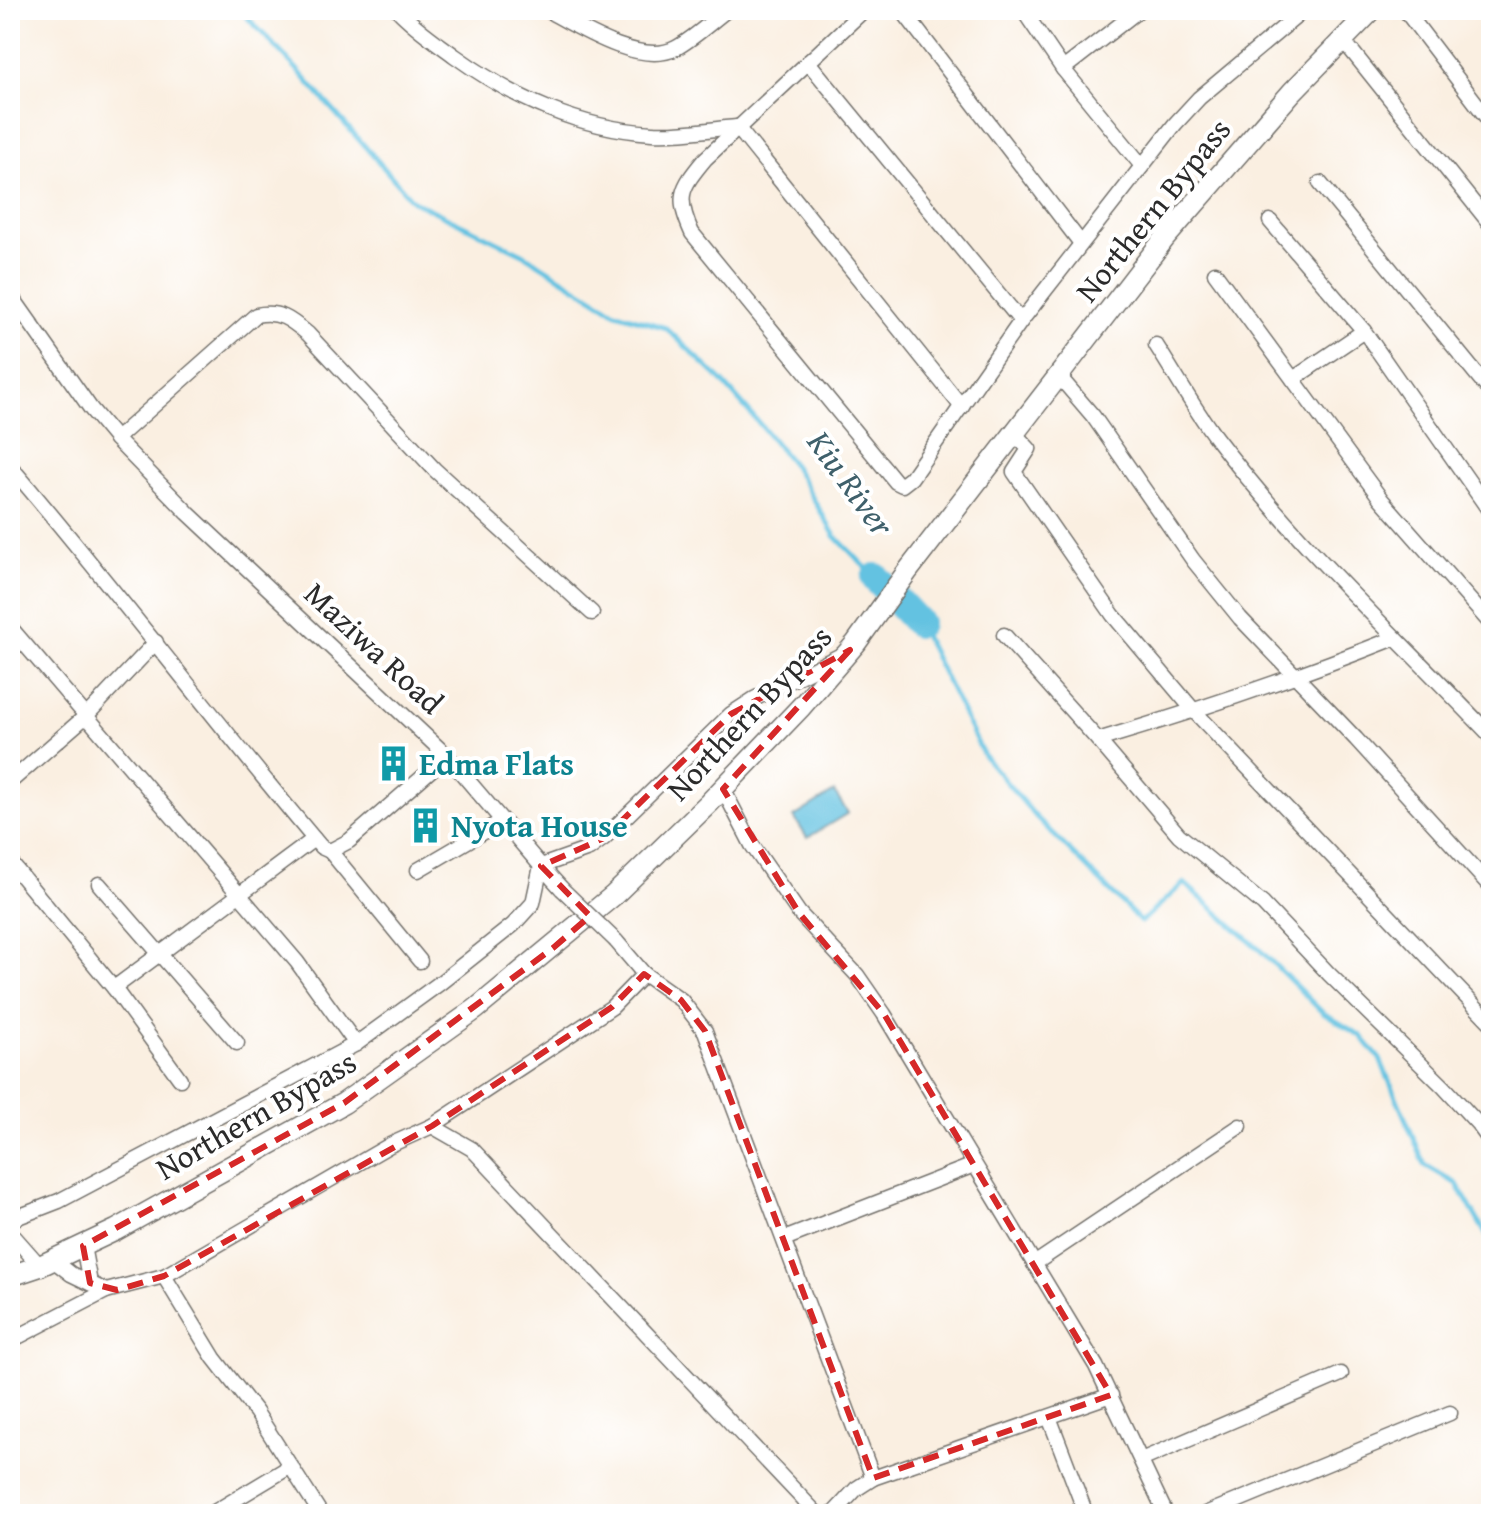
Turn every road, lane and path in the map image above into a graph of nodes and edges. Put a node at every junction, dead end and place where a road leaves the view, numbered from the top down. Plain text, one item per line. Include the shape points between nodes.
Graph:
1 (398, 10) edge
2 (547, 10) edge
3 (727, 10) edge
4 (864, 10) edge
5 (902, 10) edge
6 (1023, 10) edge
7 (1139, 10) edge
8 (1304, 10) edge
9 (1372, 10) edge
10 (1405, 10) edge
11 (1343, 40) junction
12 (808, 62) junction
13 (1063, 69) junction
14 (1491, 123) edge
15 (737, 127) junction
16 (1142, 166) junction
17 (1320, 183) dead end
18 (1270, 221) dead end
19 (1491, 225) edge
20 (1080, 242) junction
21 (1215, 273) dead end
22 (12, 304) edge
23 (1021, 321) junction
24 (1364, 331) junction
25 (1156, 345) dead end
26 (1058, 375) junction
27 (1293, 379) junction
28 (1491, 392) edge
29 (962, 407) junction
30 (1015, 434) junction
31 (116, 439) junction
32 (10, 466) edge
33 (1491, 513) edge
34 (592, 613) dead end
35 (1491, 624) edge
36 (10, 627) edge
37 (1004, 635) dead end
38 (1395, 638) junction
39 (156, 642) junction
40 (850, 650) junction
41 (1297, 677) junction
42 (1195, 712) junction
43 (86, 716) junction
44 (1491, 736) edge
45 (1098, 740) junction
46 (447, 756) junction
47 (10, 782) edge
48 (723, 789) junction
49 (500, 822) junction
50 (314, 839) junction
51 (330, 851) junction
52 (10, 862) edge
53 (541, 866) junction
54 (418, 870) dead end
55 (99, 884) dead end
56 (1491, 887) edge
57 (240, 895) junction
58 (160, 954) junction
59 (420, 961) dead end
60 (644, 974) junction
61 (114, 988) junction
62 (1491, 1023) edge
63 (237, 1043) dead end
64 (356, 1044) junction
65 (180, 1079) dead end
66 (432, 1126) junction
67 (1240, 1126) dead end
68 (1491, 1142) edge
69 (974, 1165) junction
70 (10, 1220) edge
71 (10, 1232) edge
72 (784, 1239) junction
73 (83, 1246) junction
74 (46, 1263) junction
75 (1034, 1264) junction
76 (10, 1276) edge
77 (164, 1276) junction
78 (90, 1283) junction
79 (106, 1291) junction
80 (10, 1341) edge
81 (1341, 1374) dead end
82 (1111, 1395) junction
83 (1450, 1413) dead end
84 (1049, 1417) junction
85 (1141, 1460) junction
86 (291, 1466) junction
87 (873, 1478) junction
88 (211, 1514) edge
89 (321, 1514) edge
90 (817, 1514) edge
91 (833, 1514) edge
92 (1086, 1514) edge
93 (1166, 1514) edge
94 (1205, 1514) edge

1 - 15 street via 486,78 561,115 606,128 654,133
2 - 3 street via 613,44 659,53 675,49
4 - 12 street
5 - 20 street
6 - 13 street
7 - 13 street
8 - 16 street via 1199,98
9 - 11 main road, Northern Bypass
10 - 14 street
11 - 19 street
11 - 26 main road, Northern Bypass via 1165,238
12 - 15 street
12 - 23 street
13 - 16 street
15 - 29 street
15 - 29 street via 696,170 681,195 692,233 896,482 902,485 911,478
16 - 20 street
17 - 28 street
18 - 24 street
20 - 23 street
21 - 27 street
22 - 31 street, Maziwa Road
23 - 29 street
24 - 27 street
24 - 33 street
25 - 38 street via 1215,436 1263,497
26 - 30 main road, Northern Bypass
26 - 41 street via 1093,416 1193,560
27 - 35 street via 1381,499
30 - 40 main road, Northern Bypass
30 - 42 street via 1029,449 1014,472 1113,615
31 - 34 street via 256,315 277,313 308,334 435,470
31 - 46 street, Maziwa Road
32 - 39 street
36 - 43 street
37 - 45 street
38 - 41 street
38 - 44 street
39 - 43 street
39 - 50 street
40 - 48 main road, Northern Bypass
40 - 53 street via 731,714 604,838
41 - 42 street
41 - 56 street
42 - 45 street
42 - 62 street
43 - 47 street
43 - 57 street
45 - 68 street via 1179,835 1263,904 1444,1087
46 - 49 street, Maziwa Road
46 - 51 street via 349,841
48 - 69 street via 752,845 799,913 857,975 884,1014
48 - 73 main road, Northern Bypass via 553,948 396,1067 227,1170
49 - 53 street, Maziwa Road
49 - 54 street
50 - 51 street
50 - 57 street
51 - 59 street
52 - 61 street
53 - 60 street, Maziwa Road, bridge
53 - 64 street via 533,903 513,925
55 - 58 street
57 - 58 street
57 - 64 street
58 - 61 street
58 - 63 street
60 - 66 street via 612,1007
60 - 72 street, Maziwa Road via 681,1000 705,1031
61 - 65 street
64 - 70 street via 59,1201
66 - 77 street
66 - 90 street via 472,1149
67 - 75 street
69 - 72 street
69 - 75 street
71 - 74 street
72 - 87 street, Maziwa Road
73 - 74 main road, Northern Bypass
73 - 78 street
74 - 76 main road, Northern Bypass
74 - 78 street
75 - 82 street
77 - 79 street
77 - 86 street
78 - 79 street
79 - 80 street
81 - 85 street
82 - 84 street
82 - 85 street
83 - 94 street
84 - 87 street
84 - 92 street
85 - 93 street
86 - 88 street
86 - 89 street
87 - 91 street

